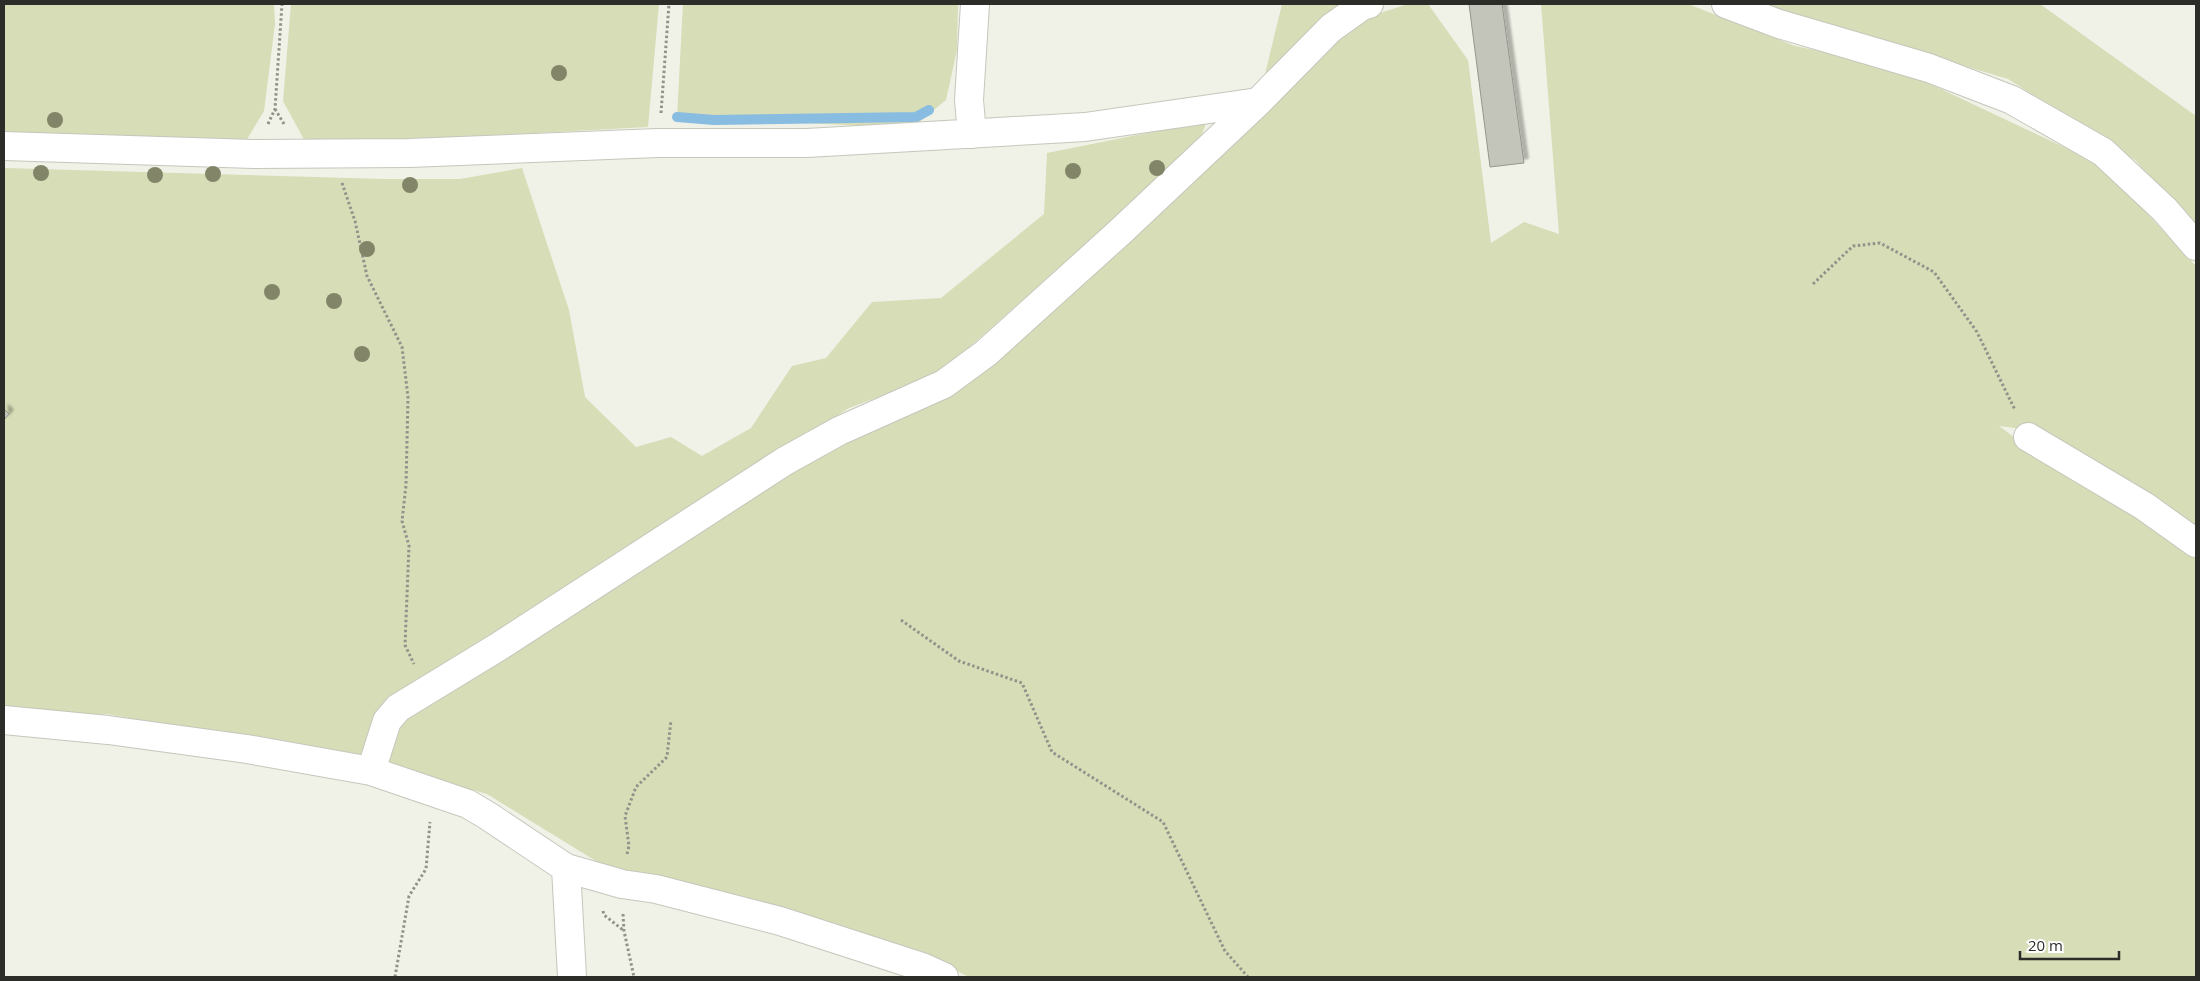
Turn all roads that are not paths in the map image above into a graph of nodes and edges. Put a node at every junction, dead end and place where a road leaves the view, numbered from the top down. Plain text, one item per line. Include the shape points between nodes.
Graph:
1 (975, 4) edge
2 (1369, 4) edge
3 (1726, 4) edge
4 (1258, 102) junction
5 (972, 134) junction
6 (4, 146) edge
7 (2196, 246) edge
8 (2028, 437) road end
9 (2196, 543) edge
10 (4, 720) edge
11 (371, 771) junction
12 (566, 868) junction
13 (572, 977) edge
14 (944, 977) edge

1 - 5 street via 969,100
2 - 4 street via 1331,28
3 - 7 street via 1780,24 1929,68 2012,100 2103,152 2165,210
4 - 5 street via 1085,127
4 - 11 street via 986,353 944,384 839,431 785,461 398,708 387,721
5 - 6 street via 807,143 658,143 419,153 254,154
8 - 9 street via 2144,506
10 - 11 street via 117,731
11 - 12 street via 468,804
12 - 13 street
12 - 14 street via 780,921

